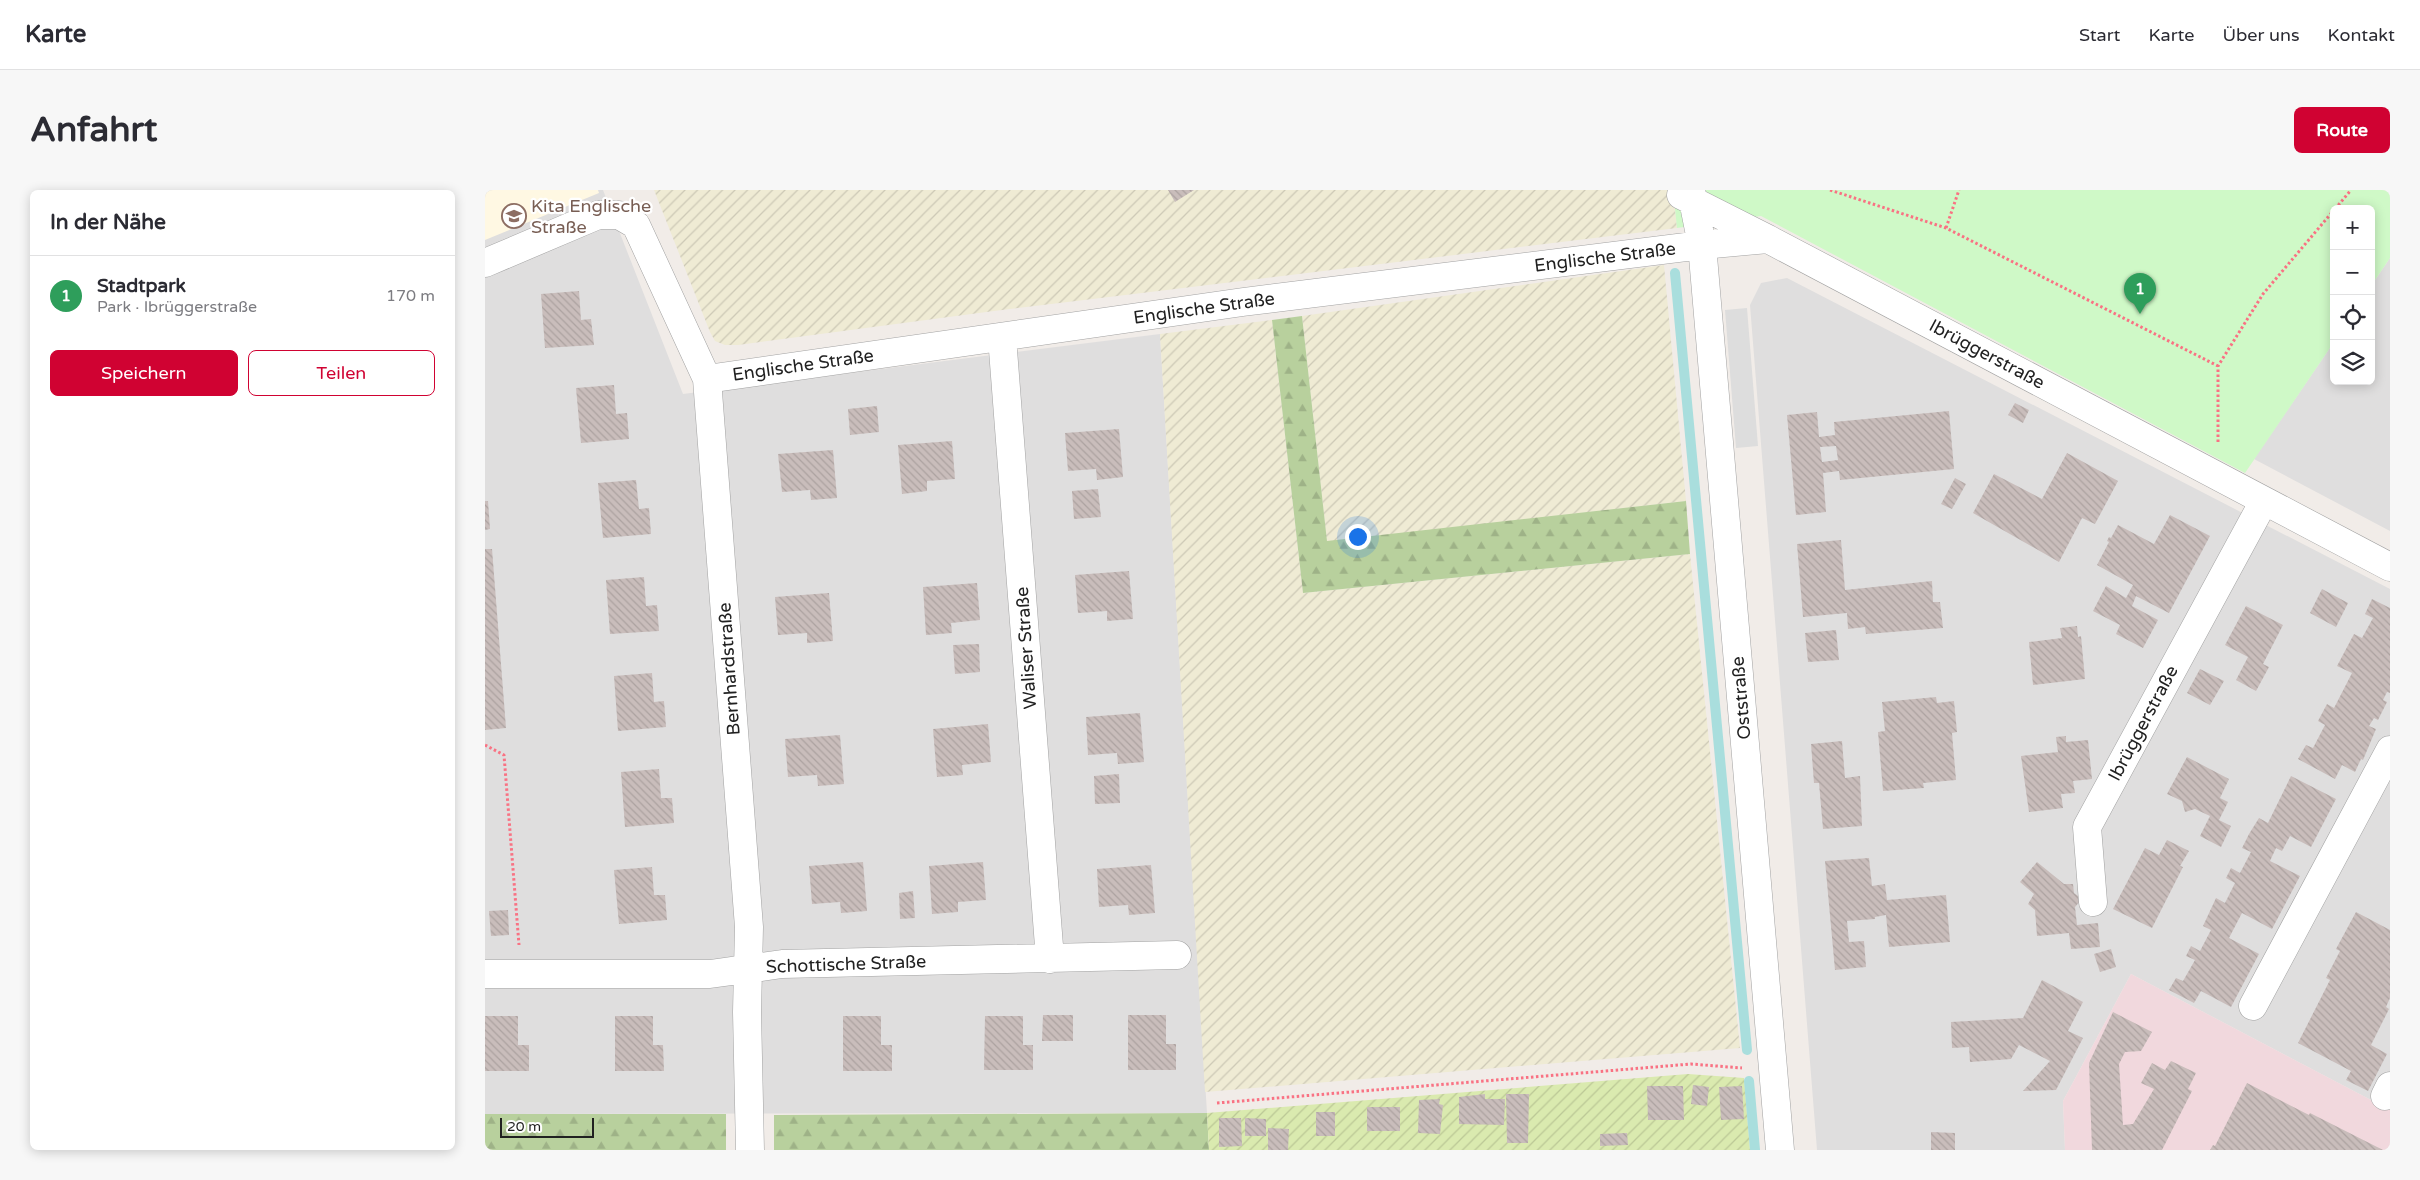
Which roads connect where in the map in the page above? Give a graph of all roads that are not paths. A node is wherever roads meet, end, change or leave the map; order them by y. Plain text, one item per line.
1 (1685, 194) edge
2 (1768, 239) junction
3 (1701, 245) junction
4 (485, 263) edge
5 (1002, 337) junction
6 (707, 379) junction
7 (2264, 501) junction
8 (2390, 567) edge
9 (2390, 750) edge
10 (2093, 902) dead end
11 (1177, 955) dead end
12 (1050, 959) junction
13 (749, 969) junction
14 (485, 974) edge
15 (2253, 1006) dead end
16 (750, 1150) edge
17 (1780, 1150) edge

1 - 2 street, Ibrüggerstraße
1 - 3 street, Oststraße
2 - 3 street
2 - 7 street, Ibrüggerstraße
3 - 5 street, Englische Straße
3 - 17 street, Oststraße
4 - 6 street, Bernhardstraße
5 - 6 street, Englische Straße
5 - 12 street, Waliser Straße
6 - 13 street, Bernhardstraße
7 - 8 street, Ibrüggerstraße
7 - 10 street, Ibrüggerstraße
9 - 15 street
11 - 12 street, Schottische Straße
12 - 13 street, Schottische Straße
13 - 14 street, Schottische Straße
13 - 16 street, Bernhardstraße

